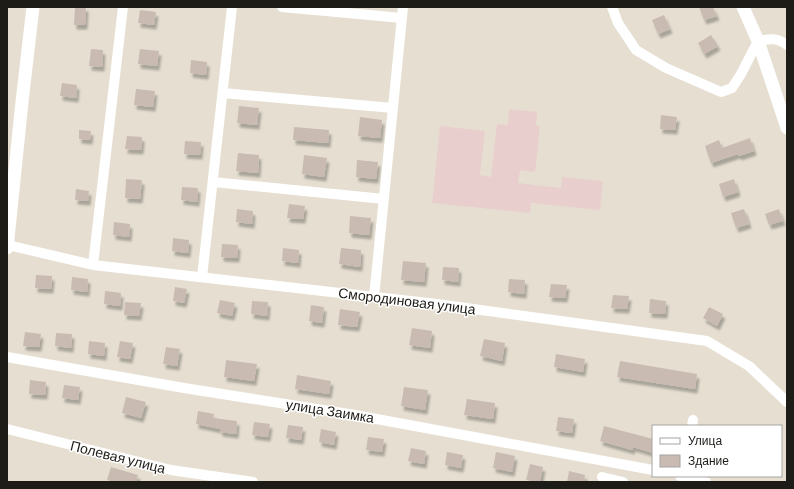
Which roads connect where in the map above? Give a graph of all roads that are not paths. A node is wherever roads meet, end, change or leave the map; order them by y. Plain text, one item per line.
1 (33, 7) edge
2 (123, 7) edge
3 (232, 7) edge
4 (282, 7) edge
5 (403, 7) edge
6 (612, 7) edge
7 (742, 7) edge
8 (402, 18) junction
9 (758, 41) junction
10 (787, 45) edge
11 (223, 93) junction
12 (393, 108) junction
13 (787, 128) edge
14 (213, 182) junction
15 (384, 199) junction
16 (7, 247) edge
17 (93, 265) junction
18 (202, 277) junction
19 (374, 297) junction
20 (7, 357) edge
21 (787, 402) edge
22 (7, 429) edge
23 (652, 470) edge
24 (602, 477) dead end
25 (684, 477) edge
26 (253, 482) edge
27 (623, 482) edge
28 (706, 482) edge

1 - 16 street
2 - 17 street
3 - 11 street
4 - 8 street
5 - 8 street
6 - 9 street
7 - 9 street
8 - 12 street
9 - 10 street
9 - 13 street
11 - 12 street
11 - 14 street
12 - 15 street
14 - 15 street
14 - 18 street
15 - 19 street
16 - 17 street, Смородиновая улица
17 - 18 street, Смородиновая улица
18 - 19 street, Смородиновая улица
19 - 21 street, Смородиновая улица
20 - 23 street, улица Заимка
22 - 26 street, Полевая улица
24 - 27 street
25 - 28 street

